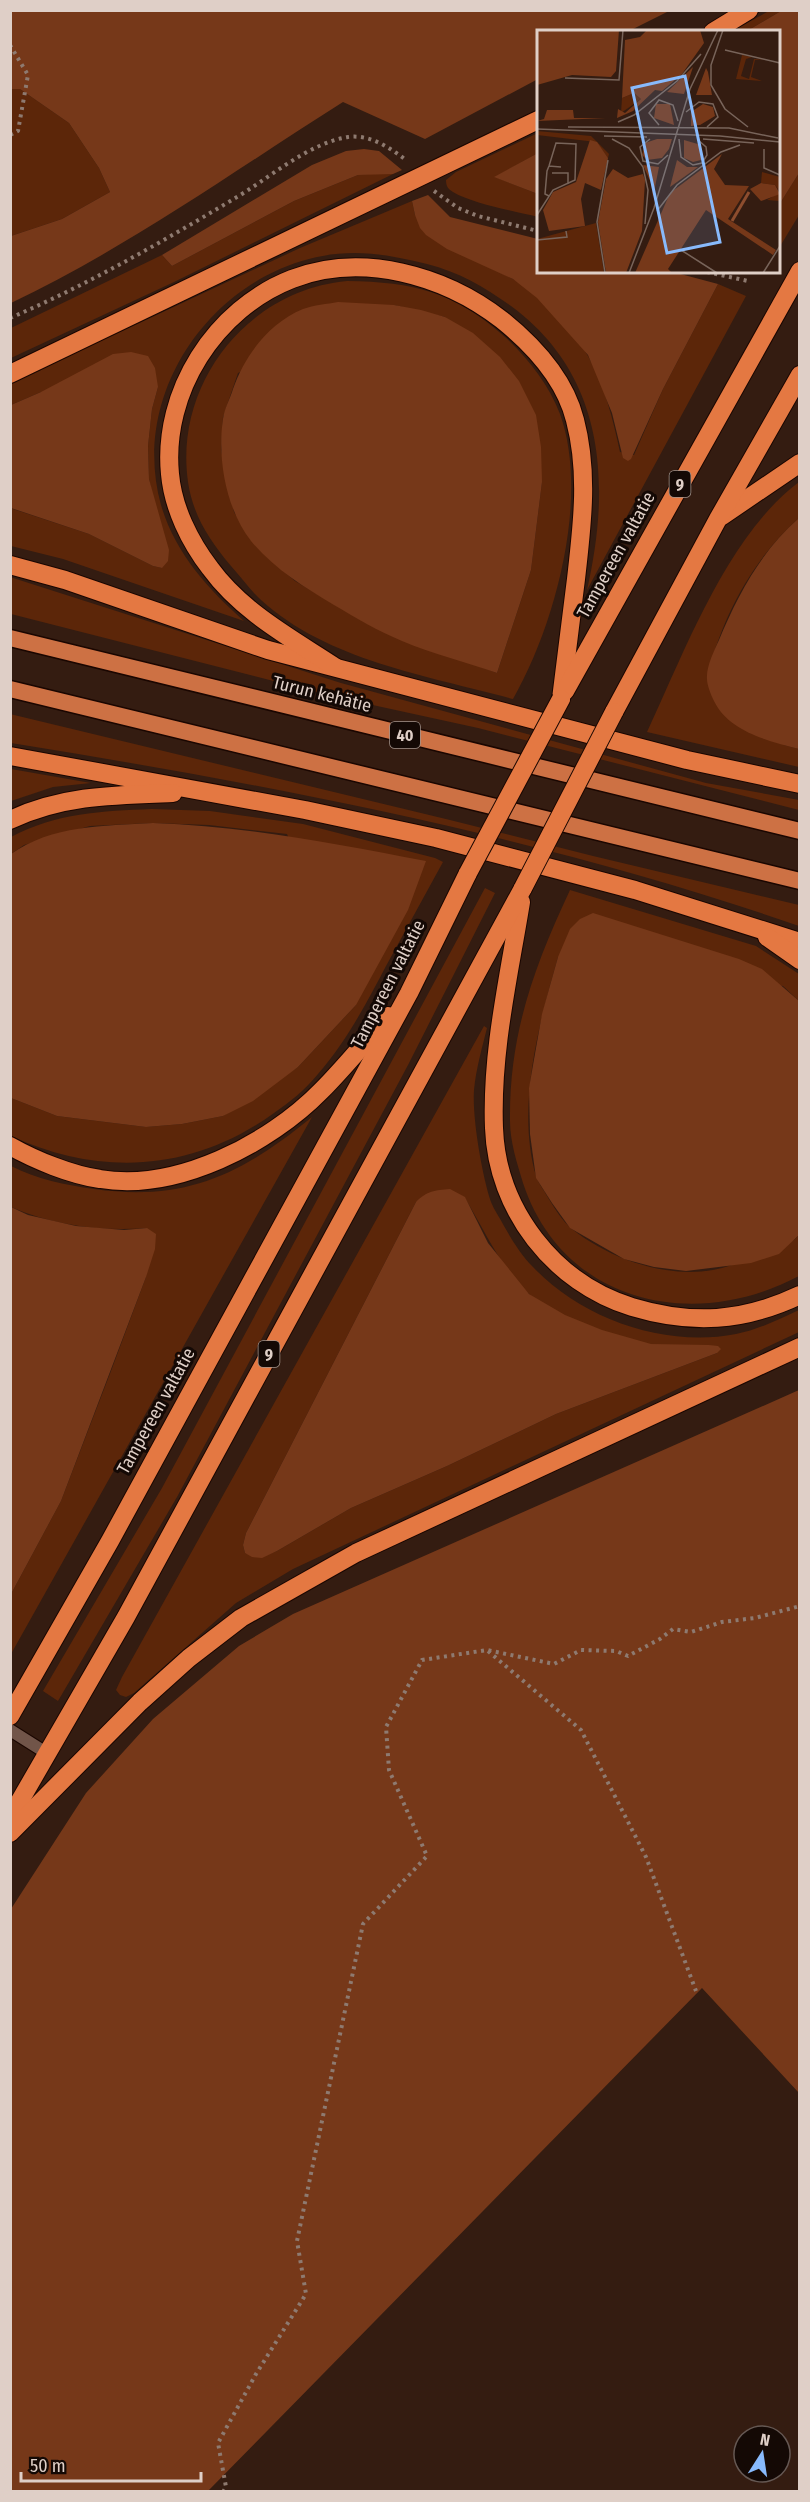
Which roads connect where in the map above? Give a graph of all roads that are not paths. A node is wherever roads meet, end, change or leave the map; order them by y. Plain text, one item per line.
1 (749, 10) edge
2 (715, 30) edge
3 (537, 120) edge
4 (800, 271) edge
5 (10, 374) edge
6 (800, 375) edge
7 (800, 462) edge
8 (718, 519) junction
9 (10, 565) edge
10 (10, 638) edge
11 (335, 667) junction
12 (10, 689) edge
13 (561, 699) junction
14 (10, 756) edge
15 (800, 784) edge
16 (205, 791) junction
17 (10, 820) edge
18 (800, 831) edge
19 (800, 881) edge
20 (523, 888) junction
21 (753, 928) junction
22 (800, 942) edge
23 (800, 960) edge
24 (409, 993) junction
25 (10, 1146) edge
26 (800, 1295) edge
27 (800, 1347) edge
28 (10, 1716) edge
29 (10, 1730) edge
30 (48, 1754) junction
31 (10, 1818) edge
32 (10, 1833) edge

1 - 2 highway
3 - 5 highway
4 - 13 highway, Tampereen valtatie / 9
6 - 8 highway, 9
7 - 8 highway
8 - 20 highway, 9, bridge
9 - 11 highway
10 - 18 highway, Turun kehätie / 40
11 - 13 highway
11 - 15 highway
12 - 19 highway
13 - 24 highway, Tampereen valtatie / 9, bridge
14 - 16 highway
16 - 17 highway
16 - 21 highway
20 - 26 highway
20 - 30 highway, 9
21 - 22 highway
21 - 23 highway
24 - 25 highway
24 - 28 highway, Tampereen valtatie / 9
27 - 32 highway
29 - 30 lane
30 - 31 highway, 9

